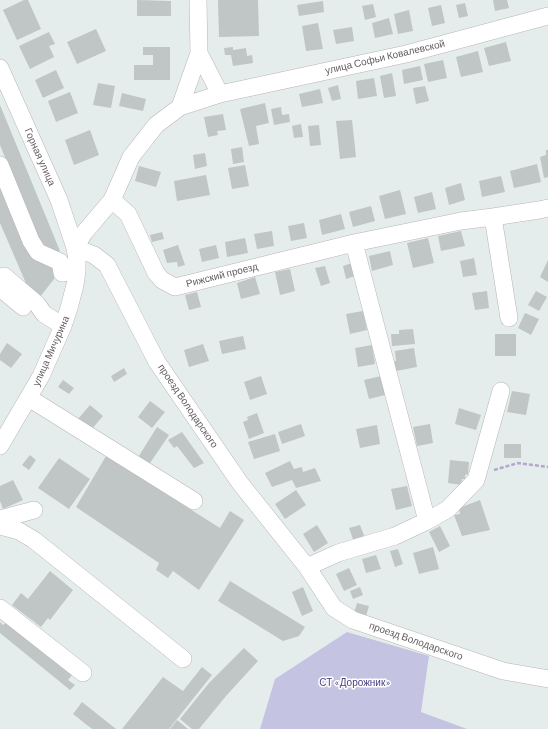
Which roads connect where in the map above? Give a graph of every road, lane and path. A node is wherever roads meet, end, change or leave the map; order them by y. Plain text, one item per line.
1 (198, 0) edge
2 (548, 16) edge
3 (199, 53) junction
4 (0, 68) edge
5 (220, 94) junction
6 (180, 107) junction
7 (0, 165) edge
8 (112, 200) junction
9 (548, 208) edge
10 (493, 217) junction
11 (354, 243) junction
12 (75, 248) junction
13 (77, 271) junction
14 (2, 282) edge
15 (509, 318) dead end
16 (63, 326) junction
17 (501, 391) dead end
18 (29, 398) junction
19 (0, 446) edge
20 (548, 467) edge
21 (477, 477) junction
22 (194, 501) dead end
23 (0, 519) edge
24 (426, 521) junction
25 (0, 526) edge
26 (19, 531) junction
27 (307, 567) junction
28 (0, 608) edge
29 (183, 659) dead end
30 (83, 673) dead end
31 (548, 679) edge

1 - 3 street
2 - 5 street, улица Софьи Ковалевской
3 - 5 street
3 - 6 street
4 - 12 street, Горная улица
5 - 6 street, улица Софьи Ковалевской
6 - 8 street
7 - 13 street
8 - 11 street, Рижский проезд
8 - 12 street
9 - 10 street, Рижский проезд
10 - 11 street, Рижский проезд
10 - 15 street
11 - 24 street
12 - 13 street, улица Мичурина
12 - 27 street, проезд Володарского
13 - 16 street, улица Мичурина
14 - 16 street
16 - 18 street, улица Мичурина
17 - 21 street
18 - 19 street, улица Мичурина
18 - 22 street
20 - 21 path
21 - 24 street
23 - 26 street
24 - 27 street
25 - 26 street
26 - 29 street
27 - 31 street, проезд Володарского
28 - 30 street

